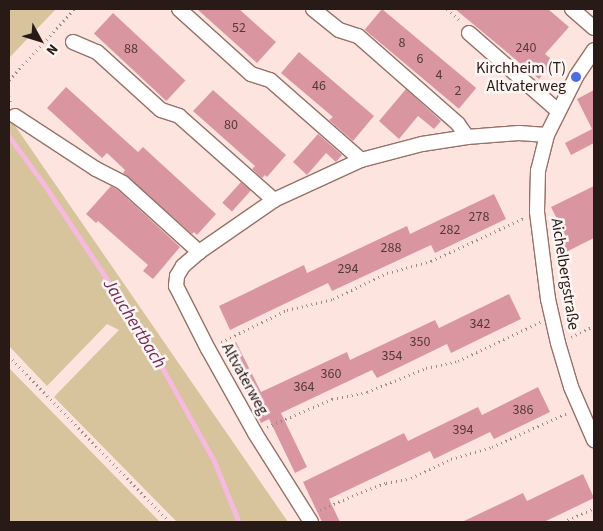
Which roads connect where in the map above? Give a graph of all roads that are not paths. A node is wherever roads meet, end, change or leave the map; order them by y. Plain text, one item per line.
1 (179, 9) edge
2 (313, 9) edge
3 (572, 9) edge
4 (594, 28) edge
5 (469, 33) dead end
6 (73, 42) dead end
7 (594, 50) edge
8 (558, 110) junction
9 (15, 116) dead end
10 (547, 135) junction
11 (467, 137) junction
12 (361, 160) junction
13 (274, 200) junction
14 (199, 252) junction
15 (594, 440) edge
16 (309, 519) edge

1 - 12 street
2 - 11 street
3 - 4 street
5 - 8 street
6 - 13 street
7 - 8 street, Aichelbergstraße
8 - 10 street, Aichelbergstraße
9 - 14 street
10 - 11 street, Altvaterweg
10 - 15 street, Aichelbergstraße
11 - 12 street, Altvaterweg
12 - 13 street, Altvaterweg
13 - 14 street, Altvaterweg
14 - 16 street, Altvaterweg

